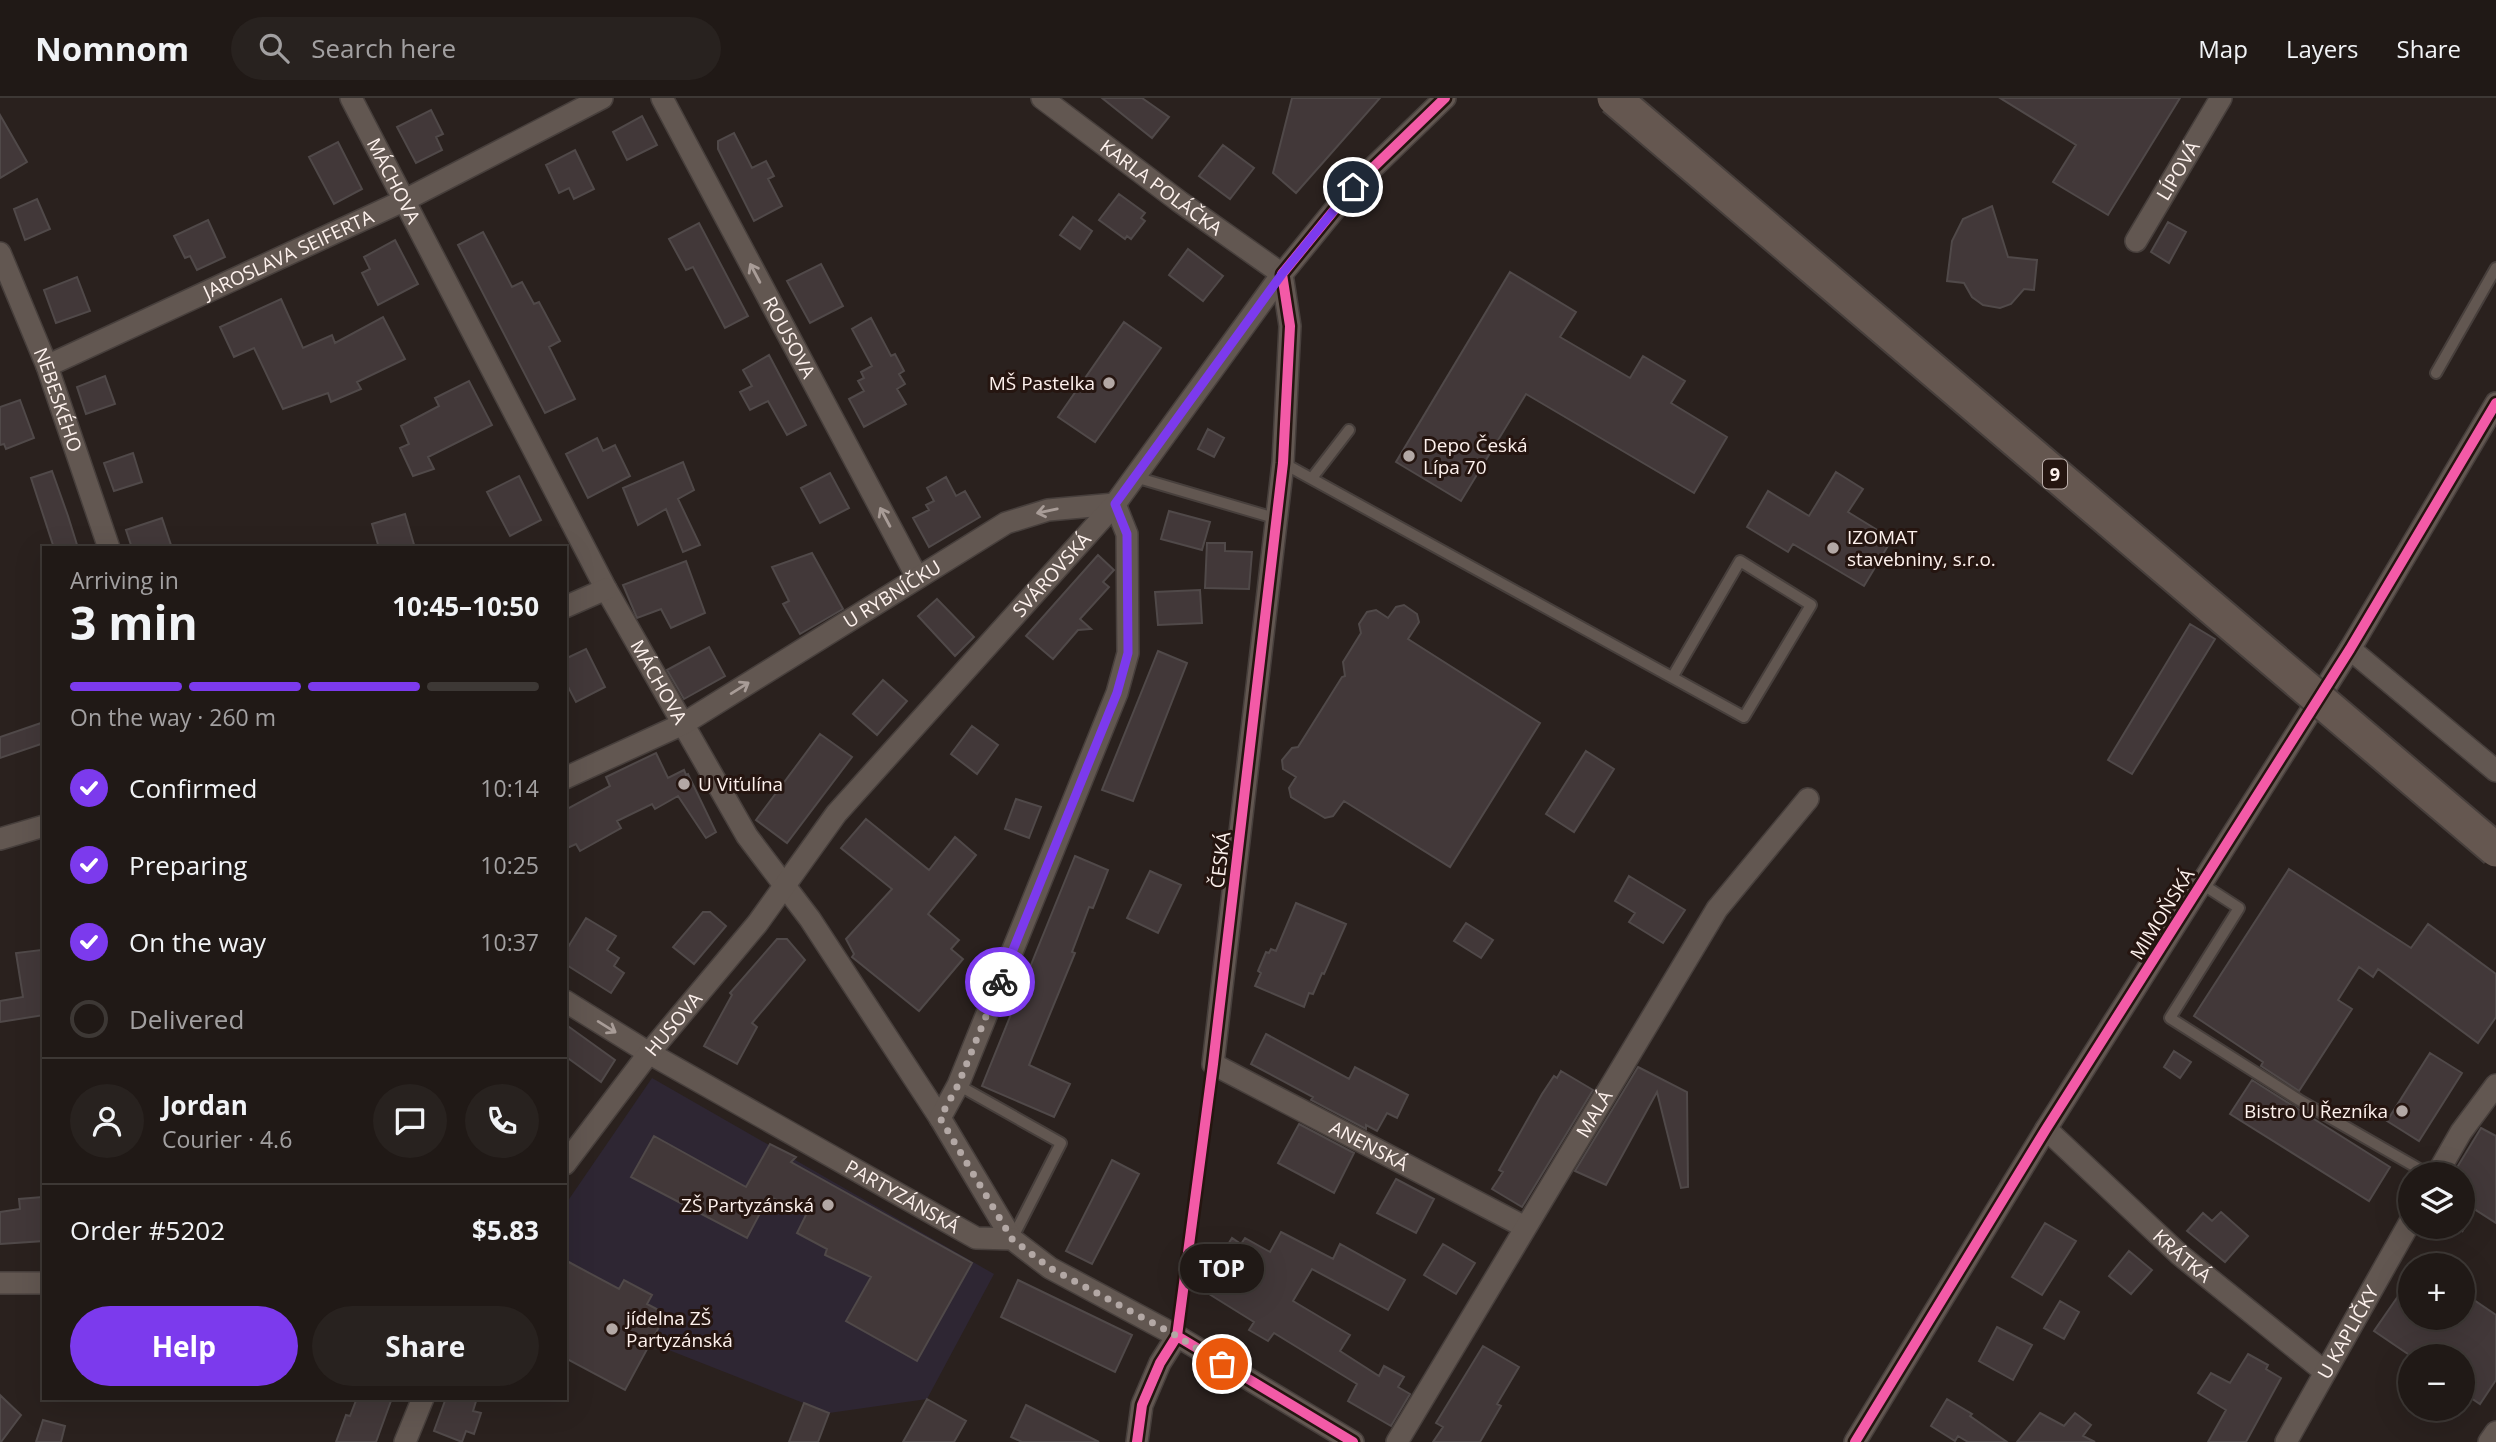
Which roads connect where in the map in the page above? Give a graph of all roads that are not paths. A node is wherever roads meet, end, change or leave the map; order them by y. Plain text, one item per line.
1 (351, 98) edge
2 (602, 98) edge
3 (662, 98) edge
4 (1042, 98) edge
5 (1446, 98) edge
6 (1614, 98) edge
7 (2221, 98) edge
8 (404, 200) junction
9 (2136, 241) dead end
10 (0, 253) edge
11 (2496, 268) edge
12 (1282, 274) junction
13 (47, 366) junction
14 (2436, 373) dead end
15 (2496, 403) edge
16 (1349, 430) dead end
17 (1283, 463) junction
18 (1135, 477) junction
19 (1312, 478) junction
20 (1115, 504) junction
21 (1278, 519) junction
22 (108, 546) edge
23 (917, 578) junction
24 (606, 589) junction
25 (567, 606) edge
26 (2350, 649) junction
27 (1673, 676) junction
28 (683, 724) junction
29 (2496, 771) edge
30 (567, 777) edge
31 (1808, 799) dead end
32 (42, 827) edge
33 (0, 839) edge
34 (2496, 850) edge
35 (2202, 884) junction
36 (785, 886) junction
37 (567, 1002) edge
38 (649, 1053) junction
39 (1213, 1064) joint
40 (2496, 1084) edge
41 (958, 1085) junction
42 (940, 1118) junction
43 (2046, 1129) junction
44 (567, 1161) edge
45 (2407, 1162) edge
46 (2444, 1162) edge
47 (1525, 1227) junction
48 (1012, 1239) junction
49 (2400, 1239) edge
50 (0, 1283) edge
51 (42, 1283) edge
52 (1177, 1336) junction
53 (2325, 1372) junction
54 (422, 1400) edge
55 (2496, 1432) edge
56 (405, 1442) edge
57 (1137, 1442) edge
58 (1353, 1442) edge
59 (1397, 1442) edge
60 (1855, 1442) edge
61 (2286, 1442) edge
62 (2489, 1442) edge

1 - 8 street, MÁCHOVA
2 - 8 street, JAROSLAVA SEIFERTA
23 -> 3 street, ROUSOVA
4 - 12 street, KARLA POLÁČKA
5 - 12 street, SVÁROVSKÁ
6 - 34 main road, 9, bridge
7 - 9 street, LÍPOVÁ
8 - 13 street, JAROSLAVA SEIFERTA
8 - 24 street, MÁCHOVA
10 - 13 street, NEBESKÉHO
11 - 14 lane
12 - 17 street, ČESKÁ
12 - 18 street, SVÁROVSKÁ
13 - 22 street, NEBESKÉHO
15 - 26 street, MIMOŇSKÁ
16 - 19 lane
17 - 19 lane
17 - 21 street, ČESKÁ
18 - 20 street, SVÁROVSKÁ
18 - 21 lane
19 - 27 lane
20 -> 23 street, U RYBNÍČKU
20 - 36 street, SVÁROVSKÁ
20 - 41 street
21 - 39 street, ČESKÁ
28 -> 23 street, U RYBNÍČKU
24 - 25 street
24 - 28 street, MÁCHOVA
26 - 29 street
26 - 35 street, MIMOŇSKÁ
27 - 27 lane
28 - 30 street, U RYBNÍČKU
28 - 36 street, MÁCHOVA
31 - 47 street, MALÁ
32 - 33 street
35 - 43 street, MIMOŇSKÁ
35 - 45 lane
36 - 38 street, HUSOVA
36 - 42 street, MÁCHOVA
37 -> 38 street, PARTYZÁNSKÁ
38 - 44 street, HUSOVA
38 - 48 street, PARTYZÁNSKÁ
39 - 47 street, ANENSKÁ
40 - 46 street
41 - 42 street
41 - 48 lane
42 - 48 street, MÁCHOVA
43 - 53 street, KRÁTKÁ
43 - 60 street, MIMOŇSKÁ
47 - 59 street, MALÁ
48 - 52 street
49 - 53 street, U KAPLIČKY
50 - 51 street
52 - 57 street
52 - 58 street
53 - 61 street, U KAPLIČKY
54 - 56 street
55 - 62 street

